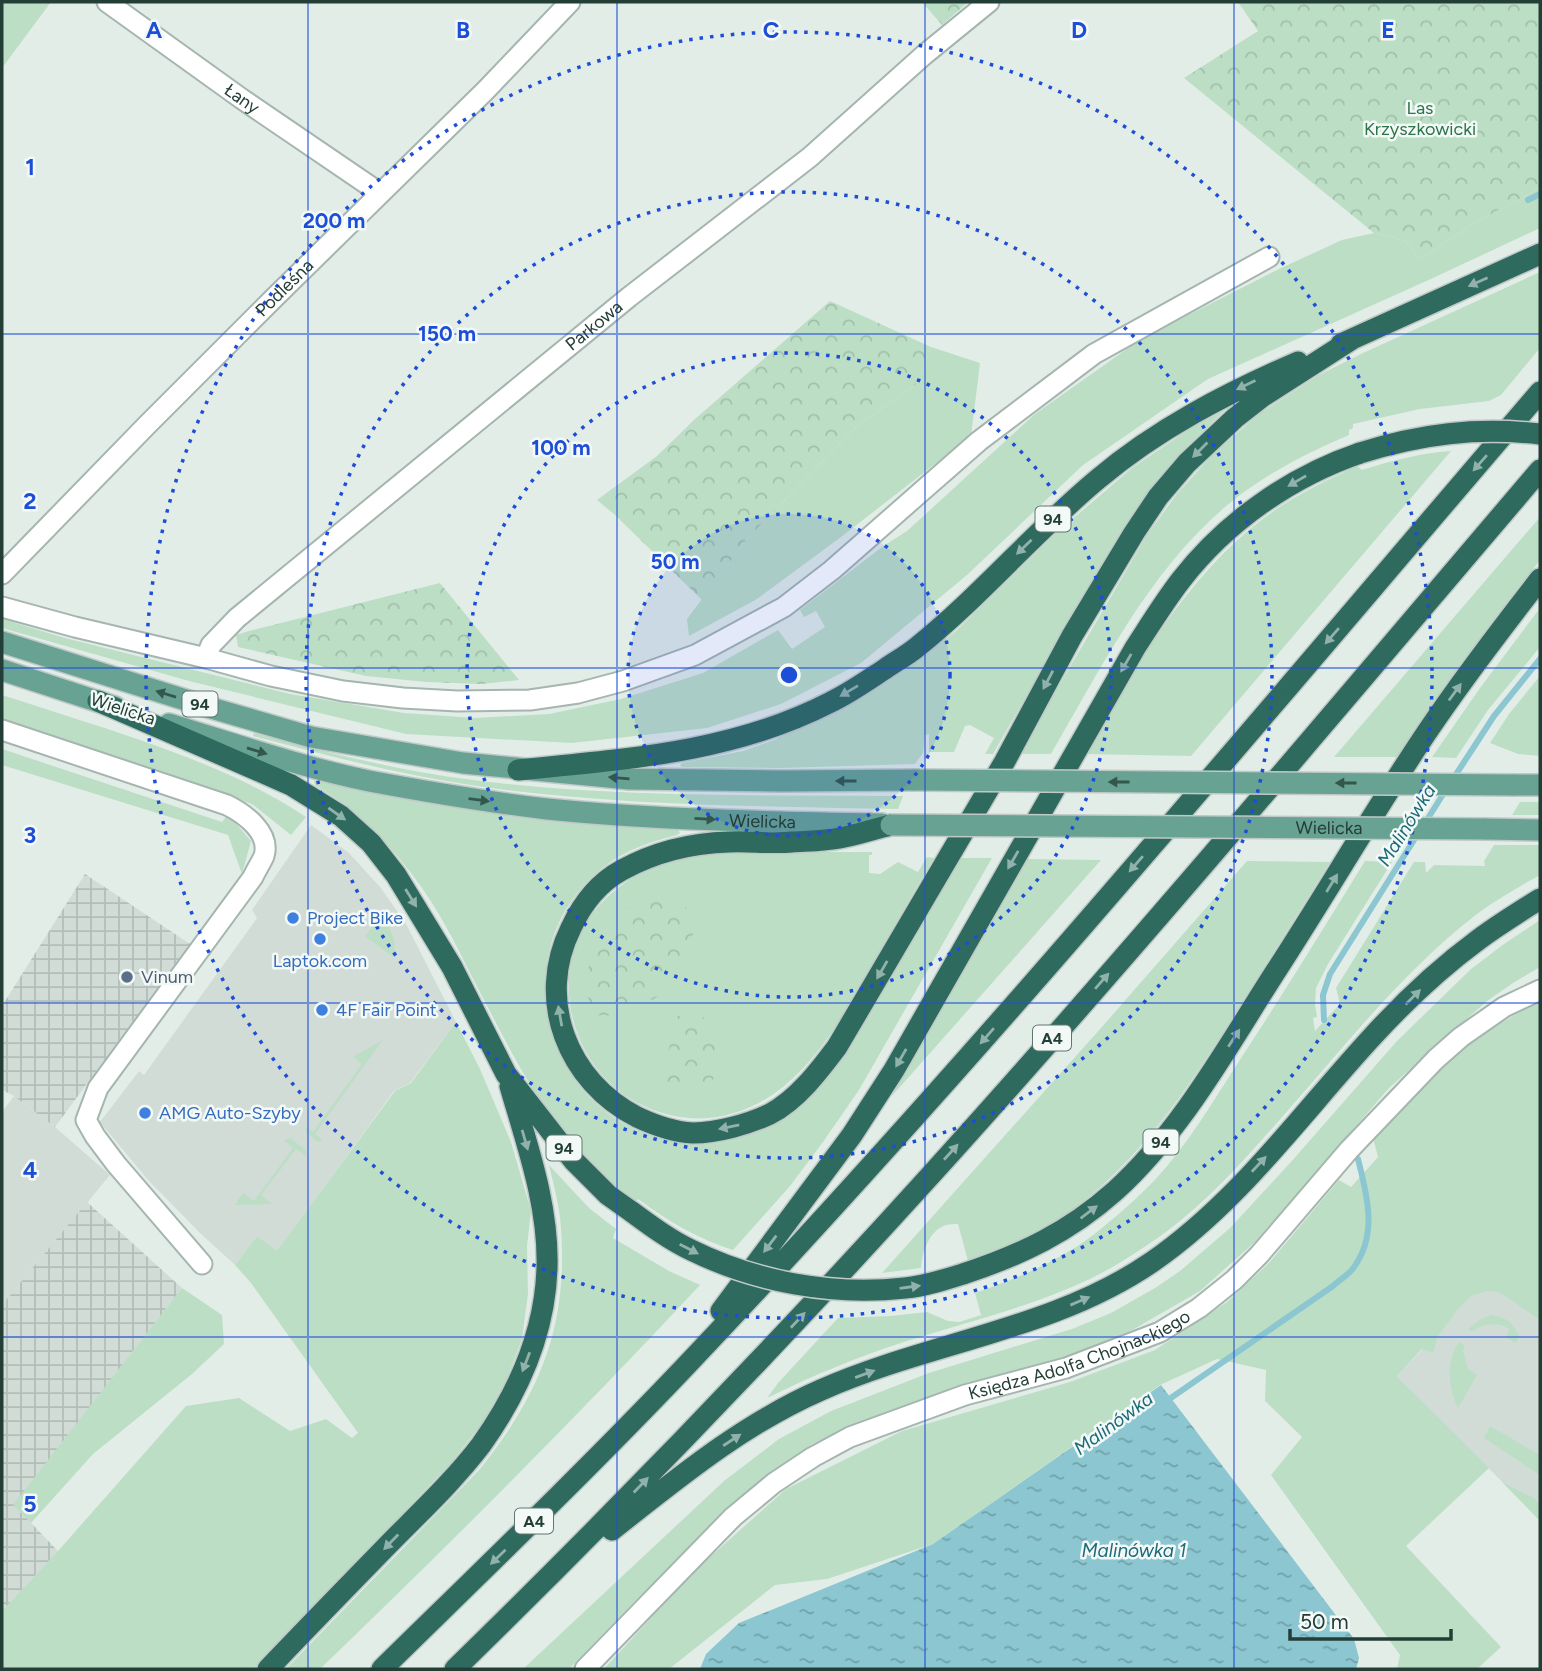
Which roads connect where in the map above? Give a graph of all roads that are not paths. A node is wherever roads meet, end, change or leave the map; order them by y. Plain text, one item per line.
1 (107, 2) edge
2 (570, 2) edge
3 (989, 2) edge
4 (380, 193) junction
5 (1540, 254) edge
6 (1269, 257) dead end
7 (1354, 338) junction
8 (1540, 392) edge
9 (1540, 434) edge
10 (1540, 470) edge
11 (2, 574) edge
12 (1540, 579) edge
13 (2, 607) edge
14 (2, 642) edge
15 (206, 658) junction
16 (2, 670) edge
17 (98, 701) junction
18 (2, 730) edge
19 (518, 769) junction
20 (1540, 785) edge
21 (891, 825) junction
22 (1540, 830) edge
23 (1540, 899) edge
24 (1540, 990) edge
25 (506, 1074) junction
26 (202, 1264) dead end
27 (683, 1369) junction
28 (541, 1585) junction
29 (268, 1669) edge
30 (382, 1669) edge
31 (455, 1669) edge
32 (585, 1669) edge

1 - 4 street, Łany
2 - 4 street, Podleśna
3 - 15 street, Parkowa
4 - 11 street, Podleśna
5 -> 7 highway, 94
6 - 15 street
7 -> 19 highway, 94
7 -> 21 highway
8 -> 27 highway, A4
9 -> 27 highway, bridge
28 -> 10 highway, A4
25 -> 12 highway, 94, bridge
13 - 15 street
19 -> 14 main road, Wielicka / 94
16 - 17 main road, Wielicka
17 -> 21 main road, Wielicka
17 -> 25 highway
18 - 26 street
20 -> 19 main road, Wielicka, bridge
21 - 22 main road, Wielicka, bridge
28 -> 23 highway
24 - 32 street, Księdza Adolfa Chojnackiego
25 -> 29 highway
27 -> 30 highway, A4
28 - 31 highway, A4

